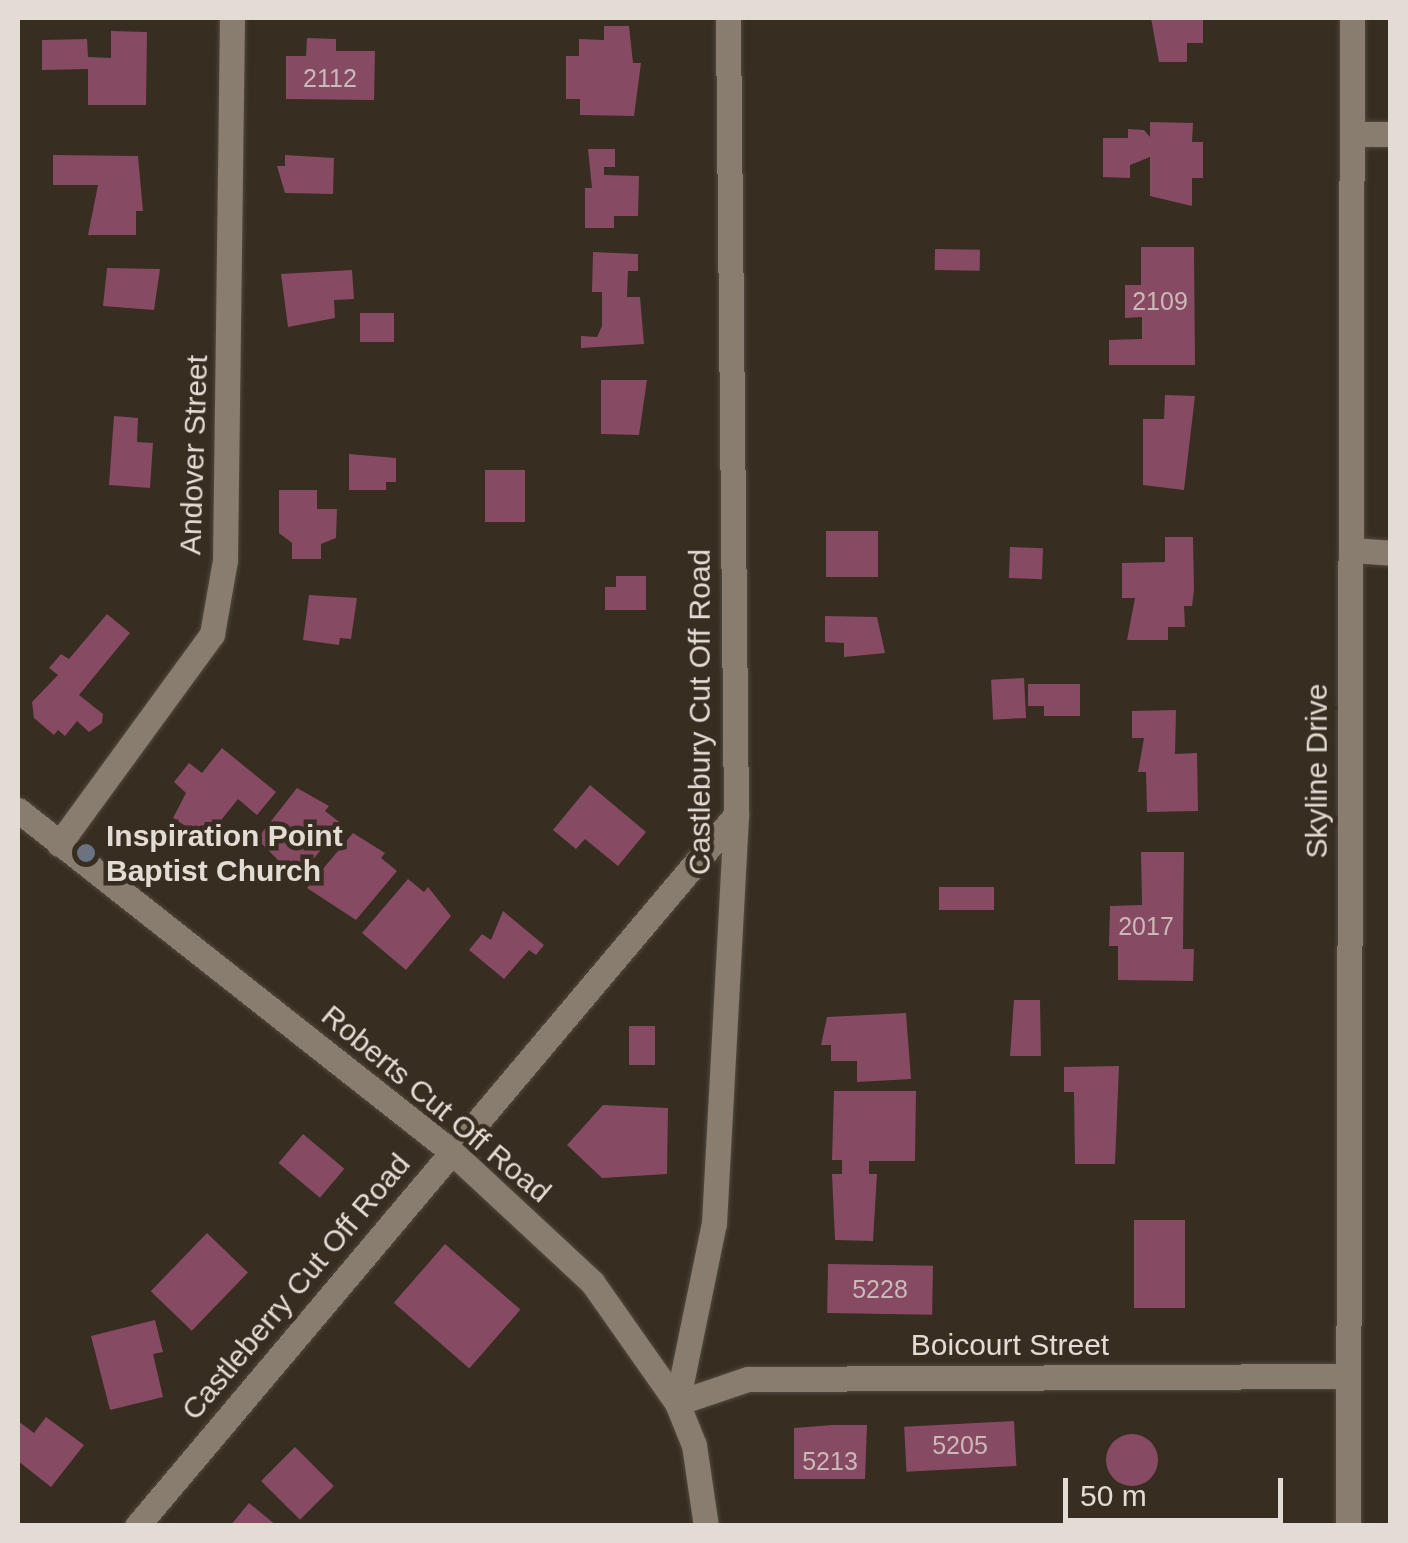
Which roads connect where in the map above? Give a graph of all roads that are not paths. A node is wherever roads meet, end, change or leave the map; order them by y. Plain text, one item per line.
1 (232, 18) edge
2 (728, 18) edge
3 (1352, 18) edge
4 (1352, 134) junction
5 (1390, 134) edge
6 (1351, 550) junction
7 (1390, 553) edge
8 (18, 810) edge
9 (736, 815) junction
10 (59, 844) junction
11 (452, 1152) junction
12 (1348, 1376) junction
13 (678, 1403) junction
14 (137, 1526) edge
15 (706, 1526) edge
16 (1348, 1526) edge

1 - 10 street, Andover Street
2 - 9 street, Castlebury Cut Off Road
3 - 4 street, Skyline Drive
4 - 5 street
4 - 6 street, Skyline Drive
6 - 7 street
6 - 12 street, Skyline Drive
8 - 10 street, Roberts Cut Off Road
9 - 11 street, Castleberry Cut Off Road
9 - 13 street, Castlebury Cut Off Road
10 - 11 street, Roberts Cut Off Road
11 - 13 street, Roberts Cut Off Road
11 - 14 street, Castleberry Cut Off Road
12 - 13 street, Boicourt Street
12 - 16 street, Skyline Drive
13 - 15 street, Roberts Cut Off Road

